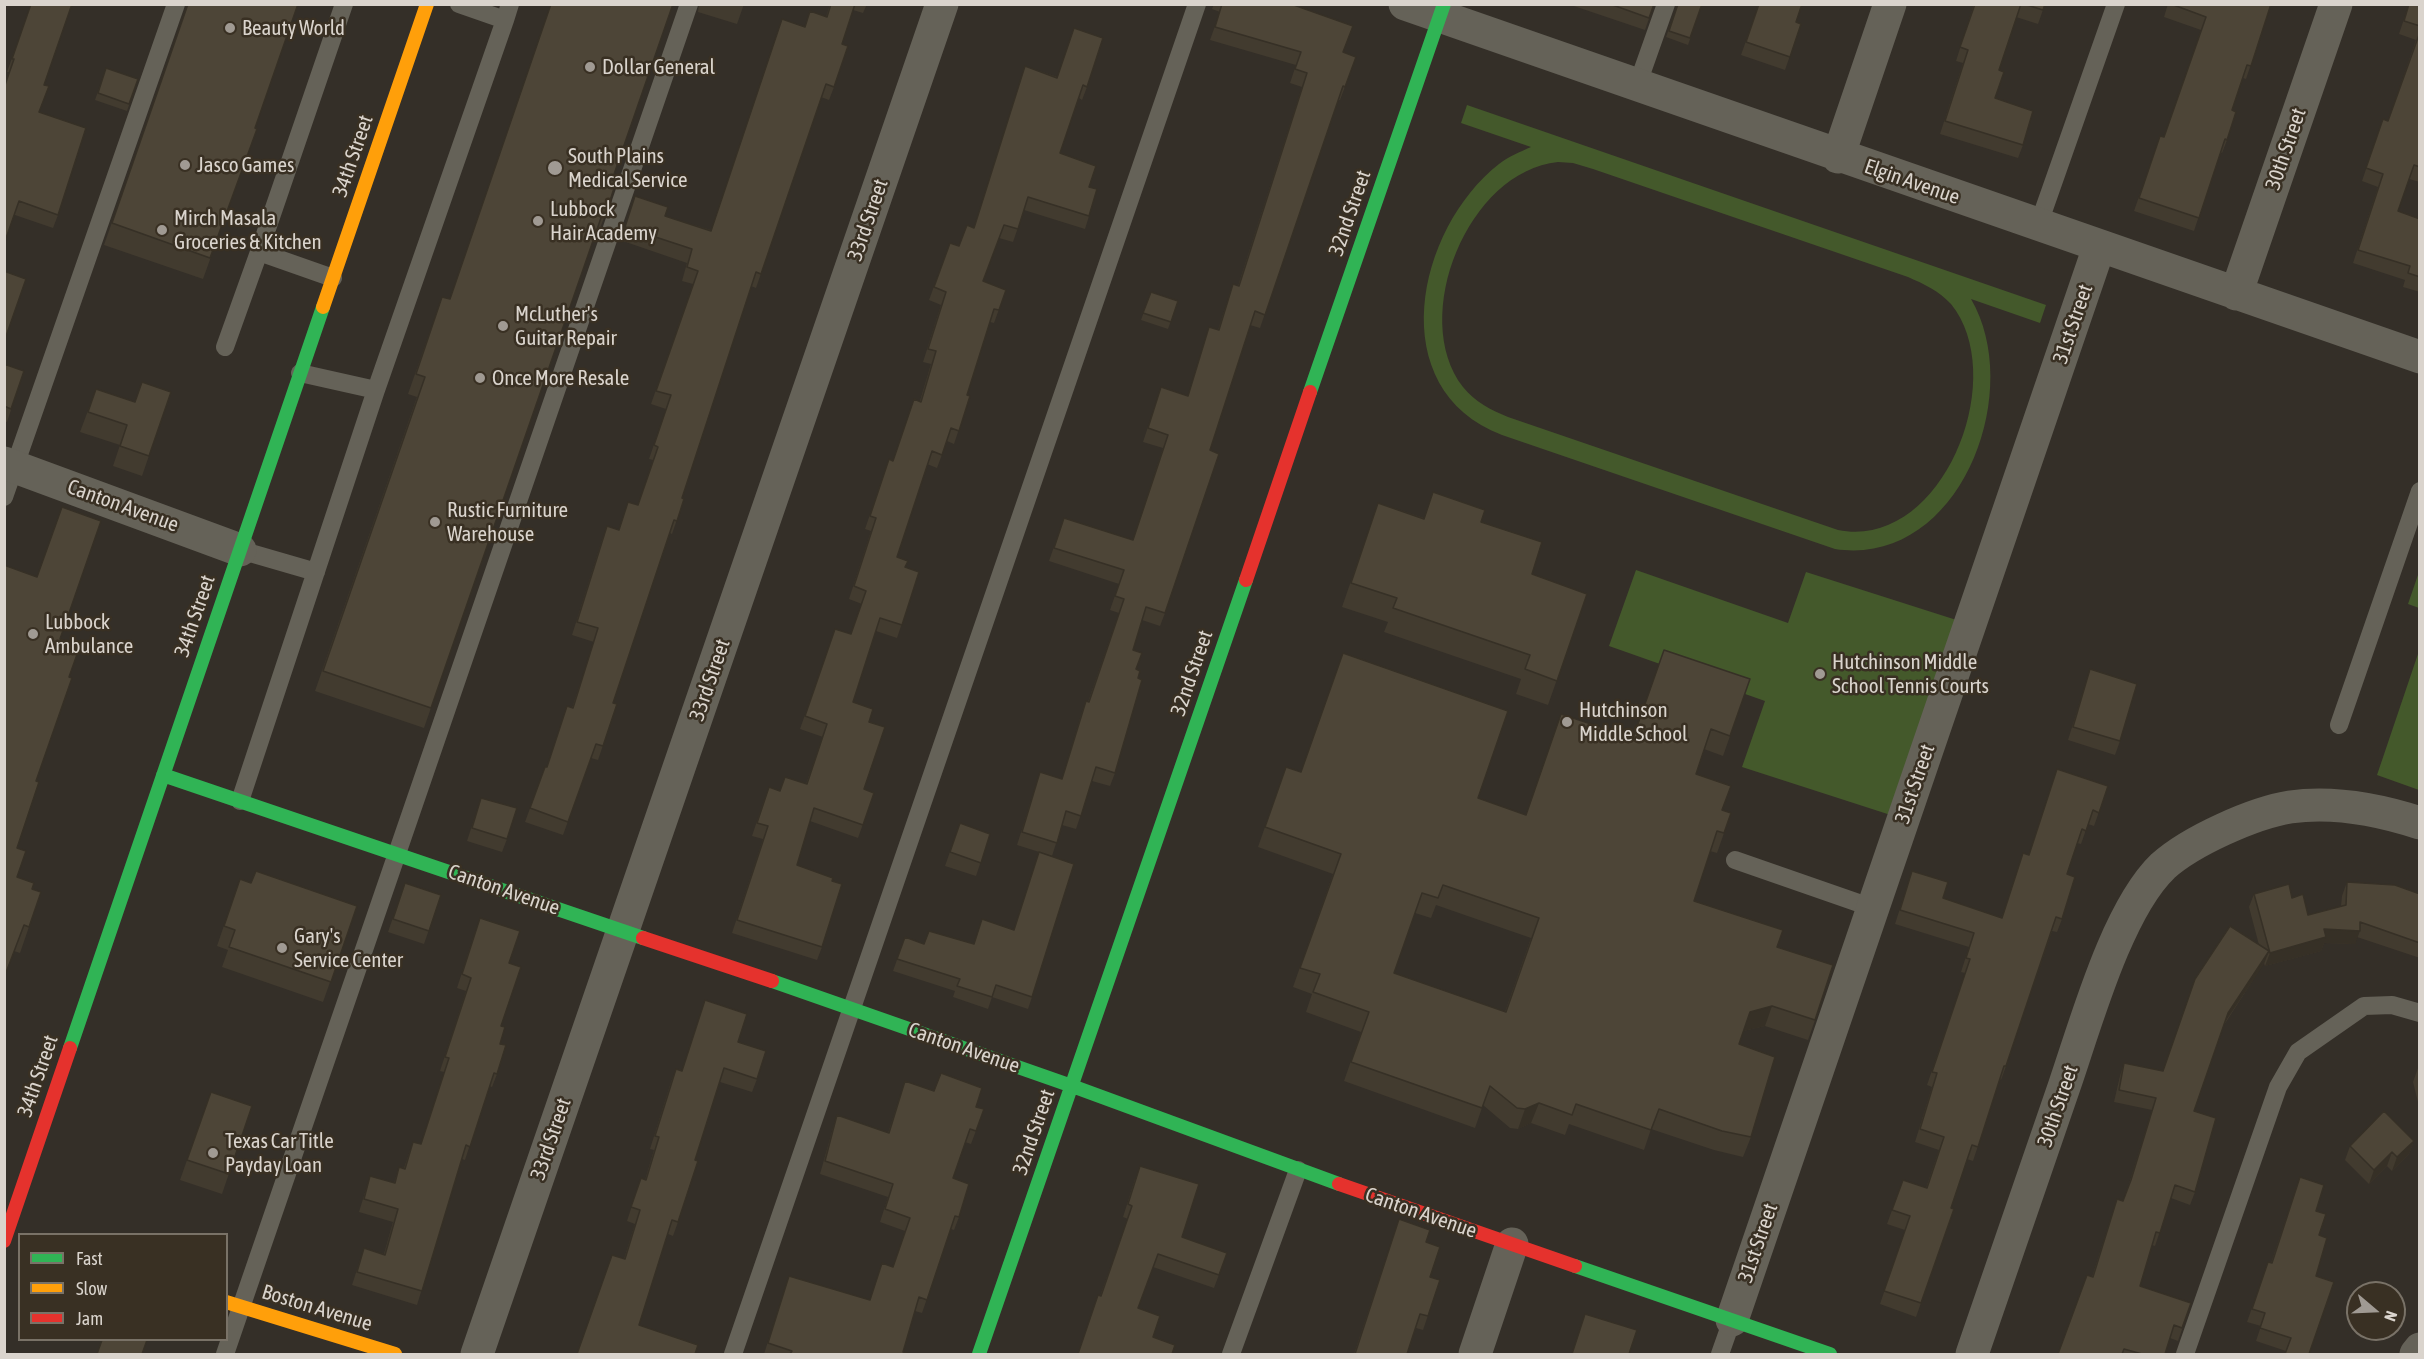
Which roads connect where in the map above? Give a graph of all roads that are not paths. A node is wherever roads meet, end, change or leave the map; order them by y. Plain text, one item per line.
1 (176, 4) edge
2 (344, 4) edge
3 (427, 4) edge
4 (459, 4) edge
5 (689, 4) edge
6 (942, 4) edge
7 (1197, 4) edge
8 (1405, 4) edge
9 (1666, 4) edge
10 (1890, 4) edge
11 (2116, 4) edge
12 (2336, 4) edge
13 (1442, 10) edge
14 (507, 12) edge
15 (1637, 86) junction
16 (1838, 157) junction
17 (2038, 226) junction
18 (2099, 247) junction
19 (259, 252) junction
20 (333, 278) junction
21 (2236, 294) junction
22 (225, 347) dead end
23 (2420, 357) edge
24 (300, 373) junction
25 (376, 390) junction
26 (10, 465) edge
27 (2420, 491) edge
28 (4, 497) edge
29 (240, 550) junction
30 (316, 572) junction
31 (2339, 725) dead end
32 (163, 775) junction
33 (240, 801) junction
34 (2420, 823) edge
35 (396, 853) junction
36 (1735, 860) dead end
37 (1873, 908) junction
38 (623, 932) junction
39 (853, 1009) junction
40 (2420, 1013) edge
41 (1072, 1086) junction
42 (1298, 1170) junction
43 (9, 1234) edge
44 (1512, 1244) junction
45 (234, 1304) edge
46 (1732, 1320) junction
47 (228, 1337) edge
48 (2420, 1349) edge
49 (395, 1354) edge
50 (477, 1354) edge
51 (733, 1354) edge
52 (979, 1354) edge
53 (1231, 1354) edge
54 (1475, 1354) edge
55 (1720, 1354) edge
56 (1830, 1354) edge
57 (1972, 1354) edge
58 (2185, 1354) edge
59 (2416, 1354) edge

1 - 26 lane
2 - 19 lane
3 - 20 street, 34th Street
4 - 14 lane
5 - 35 lane
6 - 38 street, 33rd Street
7 - 39 lane
8 - 13 street, Elgin Avenue
9 - 15 lane
10 - 16 street
11 - 17 lane
12 - 21 street, 30th Street
13 - 15 street, Elgin Avenue
13 - 41 street, 32nd Street
14 - 25 lane
15 - 16 street, Elgin Avenue
16 - 17 street, Elgin Avenue
17 - 18 street, Elgin Avenue
18 - 21 street, Elgin Avenue
18 - 37 street, 31st Street
19 - 20 lane
19 - 22 lane
20 - 24 street, 34th Street
21 - 23 street, Elgin Avenue
24 - 25 lane
24 - 29 street, 34th Street
25 - 30 lane
26 - 28 lane
26 - 29 street, Canton Avenue
27 - 31 lane
29 - 30 lane
29 - 32 street, 34th Street
30 - 33 lane
32 - 33 street, Canton Avenue
32 - 43 street, 34th Street
33 - 35 street, Canton Avenue
34 - 57 street, 30th Street
35 - 38 street, Canton Avenue
35 - 45 lane
36 - 37 lane
37 - 46 street, 31st Street
38 - 39 street, Canton Avenue
38 - 50 street, 33rd Street
39 - 41 street, Canton Avenue
39 - 51 lane
40 - 58 lane
41 - 42 street, Canton Avenue
41 - 52 street, 32nd Street
42 - 44 street, Canton Avenue
42 - 53 lane
44 - 46 street, Canton Avenue
44 - 54 street
45 - 47 lane
45 - 49 street, Boston Avenue
46 - 55 lane
46 - 56 street, Canton Avenue
48 - 59 street

